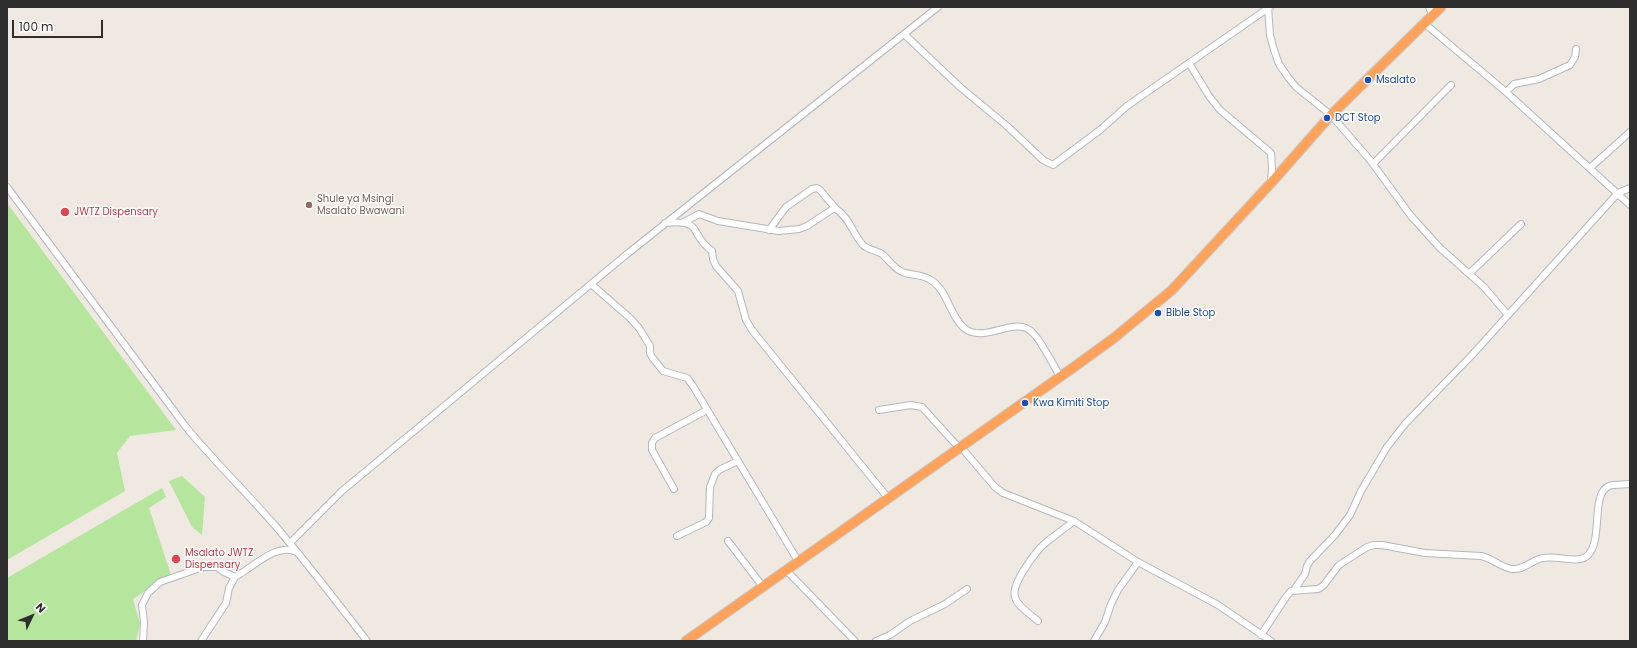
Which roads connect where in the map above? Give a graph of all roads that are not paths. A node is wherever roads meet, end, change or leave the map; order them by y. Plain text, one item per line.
1 (938, 7) edge
2 (1440, 7) edge
3 (1268, 8) edge
4 (1430, 11) edge
5 (1424, 23) junction
6 (904, 34) junction
7 (1576, 49) dead end
8 (1189, 63) junction
9 (1451, 85) dead end
10 (1506, 92) junction
11 (1331, 115) junction
12 (1630, 132) edge
13 (1373, 164) junction
14 (1590, 168) junction
15 (1271, 183) junction
16 (7, 187) edge
17 (1630, 188) edge
18 (1618, 193) junction
19 (1630, 205) edge
20 (836, 209) junction
21 (684, 222) junction
22 (665, 223) junction
23 (1521, 224) dead end
24 (769, 230) junction
25 (1470, 273) junction
26 (591, 284) junction
27 (1508, 314) junction
28 (1060, 376) junction
29 (707, 410) junction
30 (879, 410) dead end
31 (961, 448) junction
32 (738, 461) junction
33 (1630, 484) edge
34 (674, 489) dead end
35 (888, 498) junction
36 (1074, 521) junction
37 (676, 536) dead end
38 (728, 541) dead end
39 (290, 543) junction
40 (298, 553) junction
41 (798, 562) junction
42 (1138, 562) junction
43 (786, 570) junction
44 (235, 577) junction
45 (763, 587) junction
46 (967, 590) dead end
47 (1294, 590) junction
48 (1038, 621) dead end
49 (1261, 635) junction
50 (1268, 640) edge
51 (143, 641) edge
52 (201, 641) edge
53 (367, 641) edge
54 (686, 641) edge
55 (855, 641) edge
56 (876, 641) edge
57 (1094, 641) edge

1 - 6 street
2 - 4 highway
3 - 8 street
3 - 11 street
4 - 5 highway
5 - 10 street
5 - 11 highway
6 - 8 street
6 - 22 street
7 - 10 street
8 - 15 street
9 - 13 street
10 - 14 street
11 - 13 street
11 - 15 highway
12 - 14 street
13 - 25 street
14 - 18 street
15 - 28 highway
16 - 39 street
17 - 18 street
18 - 19 street
18 - 27 street
20 - 24 street
20 - 24 street
20 - 28 street
21 - 22 street
21 - 24 street
21 - 35 street
22 - 26 street
23 - 25 street
25 - 27 street
26 - 29 street
26 - 39 street
27 - 47 street
28 - 31 highway
29 - 32 street
29 - 34 street
30 - 31 street
31 - 35 highway
31 - 36 street
32 - 37 street
32 - 41 street
33 - 47 street
35 - 41 highway
36 - 42 street
36 - 48 street
38 - 45 street
39 - 40 street
40 - 44 street
40 - 53 street
41 - 43 highway
42 - 49 street
42 - 57 street
43 - 45 highway
43 - 55 street
44 - 51 street
44 - 52 street
45 - 54 highway
46 - 56 street
47 - 49 street
49 - 50 street

